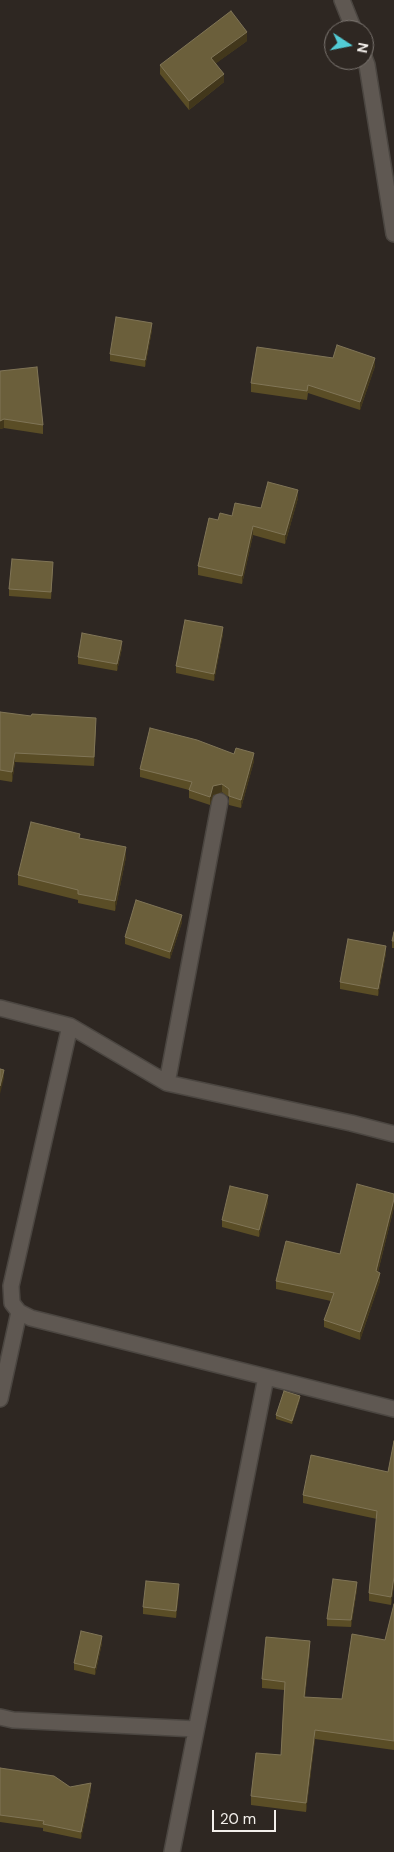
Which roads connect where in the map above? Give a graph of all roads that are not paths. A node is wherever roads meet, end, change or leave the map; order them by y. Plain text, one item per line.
1 (342, 0) edge
2 (350, 20) edge
3 (368, 70) edge
4 (394, 234) edge
5 (220, 801) dead end
6 (0, 1008) edge
7 (70, 1026) junction
8 (167, 1083) junction
9 (394, 1134) edge
10 (19, 1312) junction
11 (266, 1377) junction
12 (0, 1399) edge
13 (394, 1408) edge
14 (0, 1718) edge
15 (196, 1729) junction
16 (172, 1852) edge

1 - 2 street
3 - 4 street
5 - 8 street
6 - 7 street
7 - 8 street
7 - 10 street
8 - 9 street
10 - 11 street
10 - 12 street
11 - 13 street
11 - 15 street
14 - 15 street
15 - 16 street

